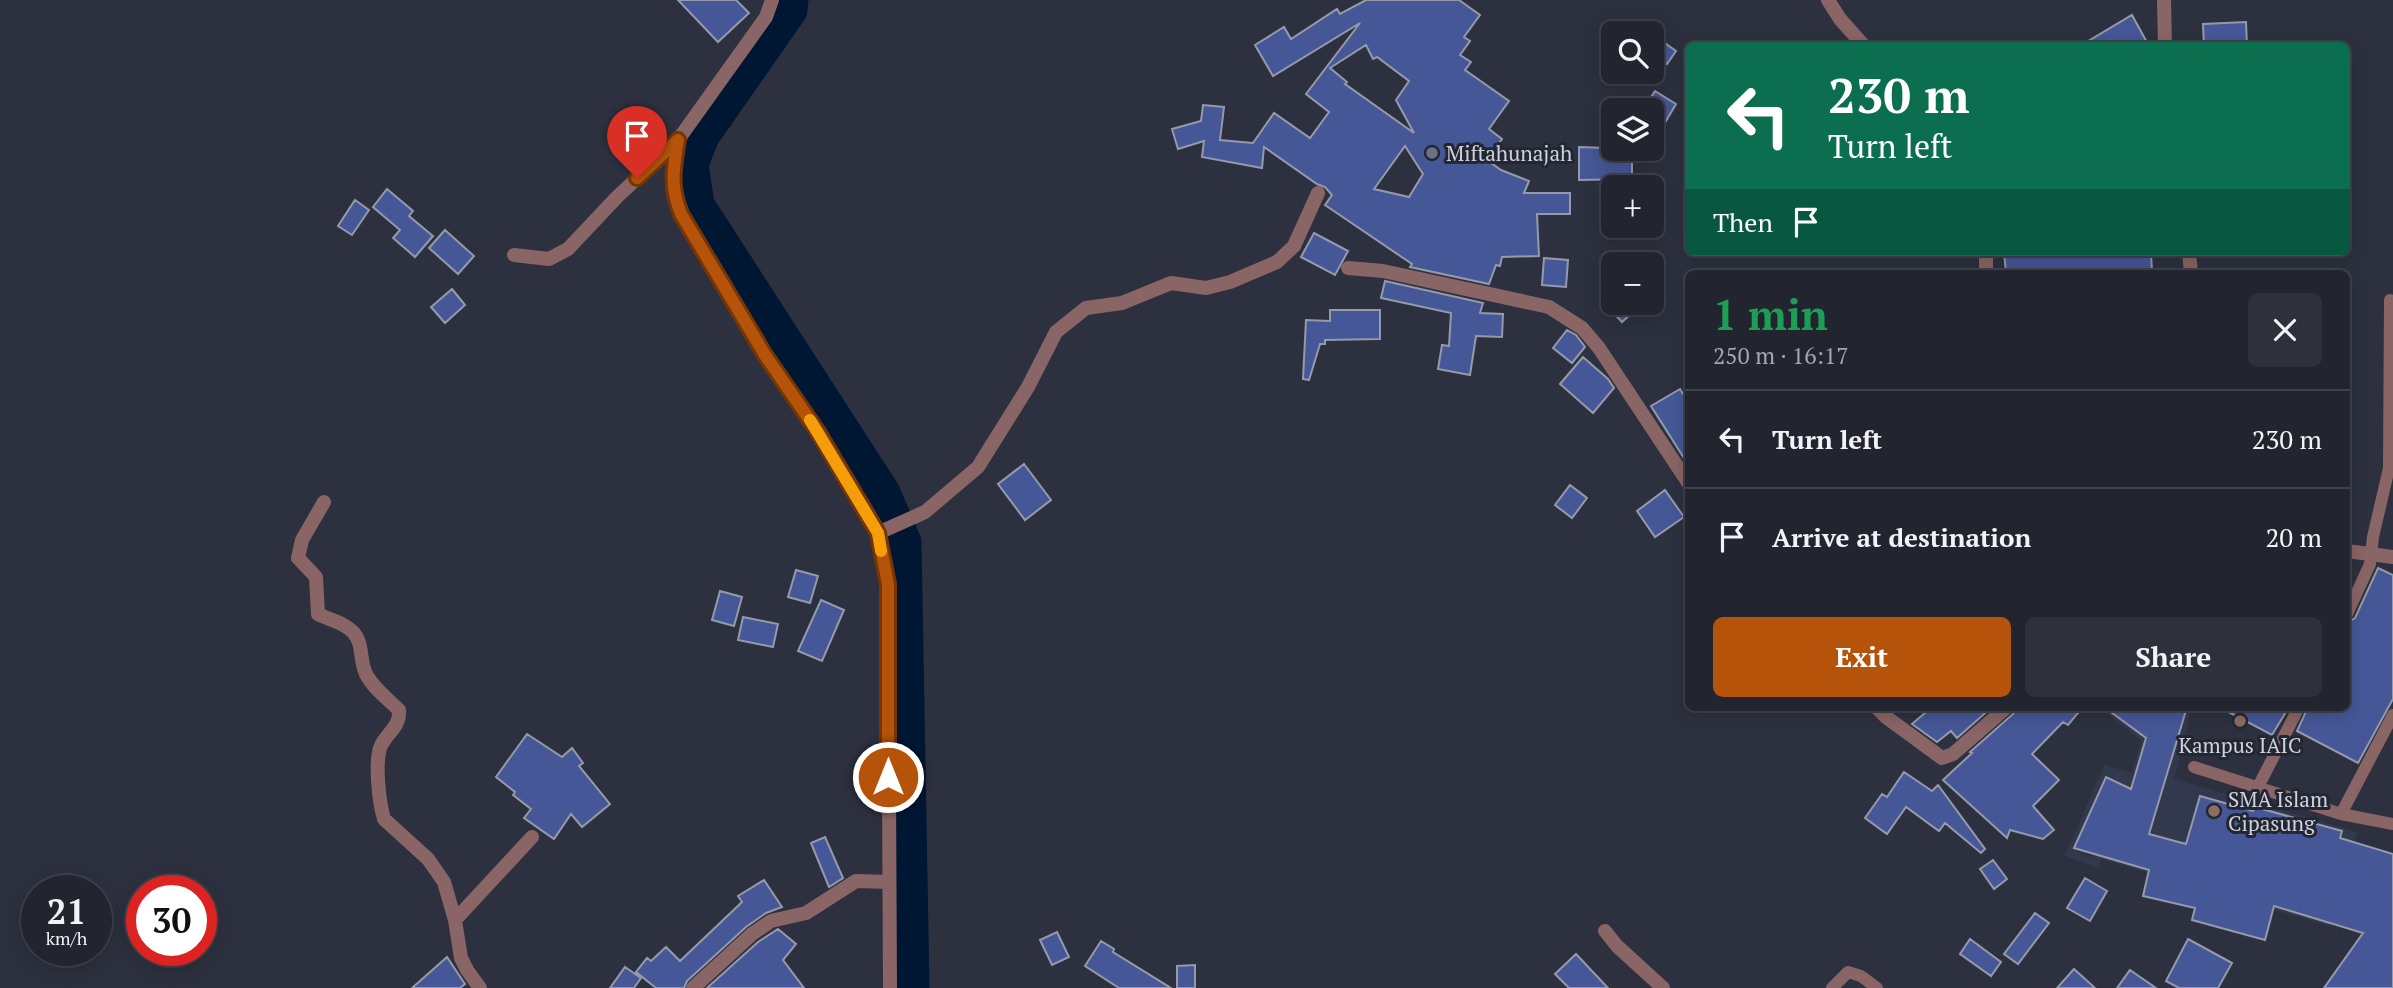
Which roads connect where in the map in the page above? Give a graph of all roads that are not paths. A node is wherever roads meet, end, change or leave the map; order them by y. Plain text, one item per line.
1 (772, 0) edge
2 (1828, 0) edge
3 (2164, 0) edge
4 (1860, 42) edge
5 (2165, 42) edge
6 (678, 140) junction
7 (1318, 193) dead end
8 (513, 254) dead end
9 (1348, 268) dead end
10 (2390, 300) dead end
11 (1685, 478) edge
12 (324, 502) dead end
13 (882, 531) junction
14 (2350, 551) edge
15 (2372, 554) junction
16 (2393, 557) edge
17 (2350, 607) edge
18 (1881, 711) edge
19 (2002, 711) edge
20 (2297, 711) edge
21 (2393, 715) edge
22 (2194, 767) dead end
23 (2258, 787) junction
24 (2341, 814) junction
25 (2393, 824) edge
26 (532, 837) dead end
27 (889, 881) junction
28 (455, 920) junction
29 (1605, 931) dead end
30 (480, 988) edge
31 (693, 988) edge
32 (890, 988) edge
33 (1663, 988) edge
34 (1832, 988) edge
35 (1877, 988) edge

1 - 6 street
2 - 4 street
3 - 5 street
6 - 8 street
6 - 13 street
7 - 13 street
9 - 11 street
10 - 15 lane
12 - 28 street
13 - 27 street
14 - 15 street
15 - 16 street
15 - 17 lane
18 - 19 street
20 - 23 lane
21 - 24 lane
22 - 23 lane
23 - 24 lane
24 - 25 lane
26 - 28 street
27 - 31 street
27 - 32 street
28 - 30 street
29 - 33 street
34 - 35 lane

